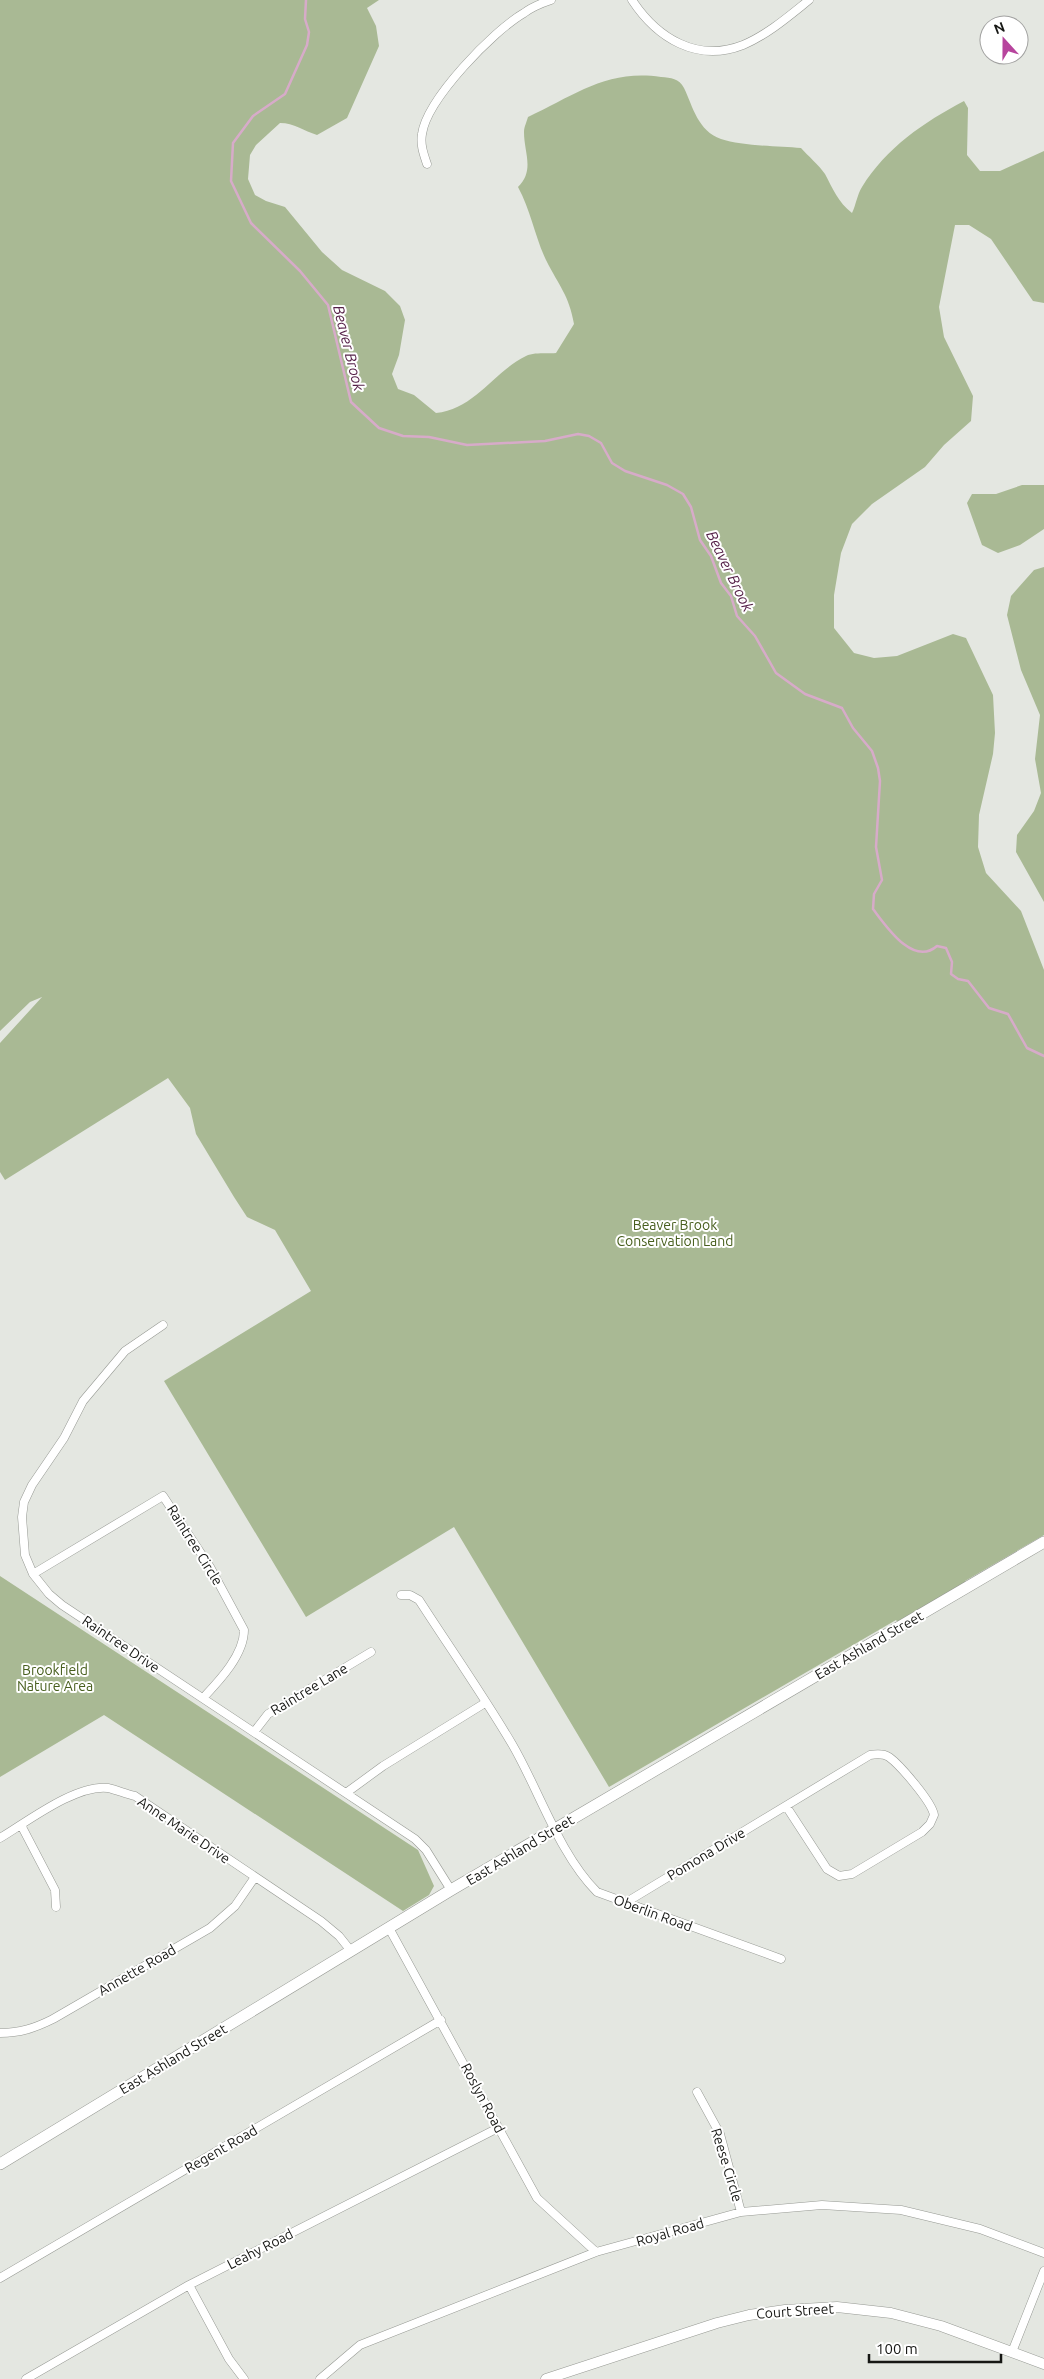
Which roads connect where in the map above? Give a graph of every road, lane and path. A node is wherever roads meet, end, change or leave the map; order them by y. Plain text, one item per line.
1 (552, 0) edge
2 (632, 0) edge
3 (809, 0) edge
4 (427, 164) dead end
5 (163, 1325) dead end
6 (1044, 1542) edge
7 (33, 1574) junction
8 (400, 1595) dead end
9 (371, 1652) dead end
10 (203, 1698) junction
11 (485, 1703) junction
12 (254, 1732) junction
13 (346, 1793) junction
14 (786, 1806) junction
15 (21, 1825) junction
16 (555, 1829) junction
17 (0, 1838) edge
18 (254, 1877) junction
19 (451, 1890) junction
20 (625, 1903) junction
21 (56, 1907) dead end
22 (389, 1928) junction
23 (351, 1952) junction
24 (781, 1959) dead end
25 (442, 2020) junction
26 (0, 2033) edge
27 (698, 2092) dead end
28 (498, 2128) junction
29 (0, 2164) edge
30 (741, 2212) junction
31 (596, 2252) junction
32 (1044, 2253) edge
33 (1044, 2270) edge
34 (0, 2278) edge
35 (189, 2285) junction
36 (1012, 2352) junction
37 (1044, 2364) edge
38 (26, 2379) edge
39 (244, 2379) edge
40 (320, 2379) edge
41 (546, 2379) edge

1 - 4 street
2 - 3 street
5 - 7 street, Raintree Drive
6 - 16 main road, East Ashland Street
7 - 10 street, Raintree Drive
7 - 10 street, Raintree Circle
8 - 11 street, Oberlin Road
9 - 12 street, Raintree Lane
10 - 12 street, Raintree Drive
11 - 13 street
11 - 16 street, Oberlin Road
12 - 13 street, Raintree Drive
13 - 19 street, Raintree Drive
14 - 14 street, Pomona Drive
14 - 20 street, Pomona Drive
15 - 17 street, Anne Marie Drive
15 - 18 street, Anne Marie Drive
15 - 21 street
16 - 19 main road, East Ashland Street
16 - 20 street, Oberlin Road
18 - 23 street, Anne Marie Drive
18 - 26 street, Annette Road
19 - 22 main road, East Ashland Street
20 - 24 street, Oberlin Road
22 - 23 main road, East Ashland Street
22 - 25 street, Roslyn Road
23 - 29 main road, East Ashland Street
25 - 28 street, Roslyn Road
25 - 34 street, Regent Road
27 - 30 street, Reese Circle
28 - 31 street, Roslyn Road
28 - 35 street, Leahy Road
30 - 31 street, Royal Road
30 - 32 street, Royal Road
31 - 40 street, Royal Road
33 - 36 street
35 - 38 street, Leahy Road
35 - 39 street
36 - 37 street, Court Street
36 - 41 street, Court Street

